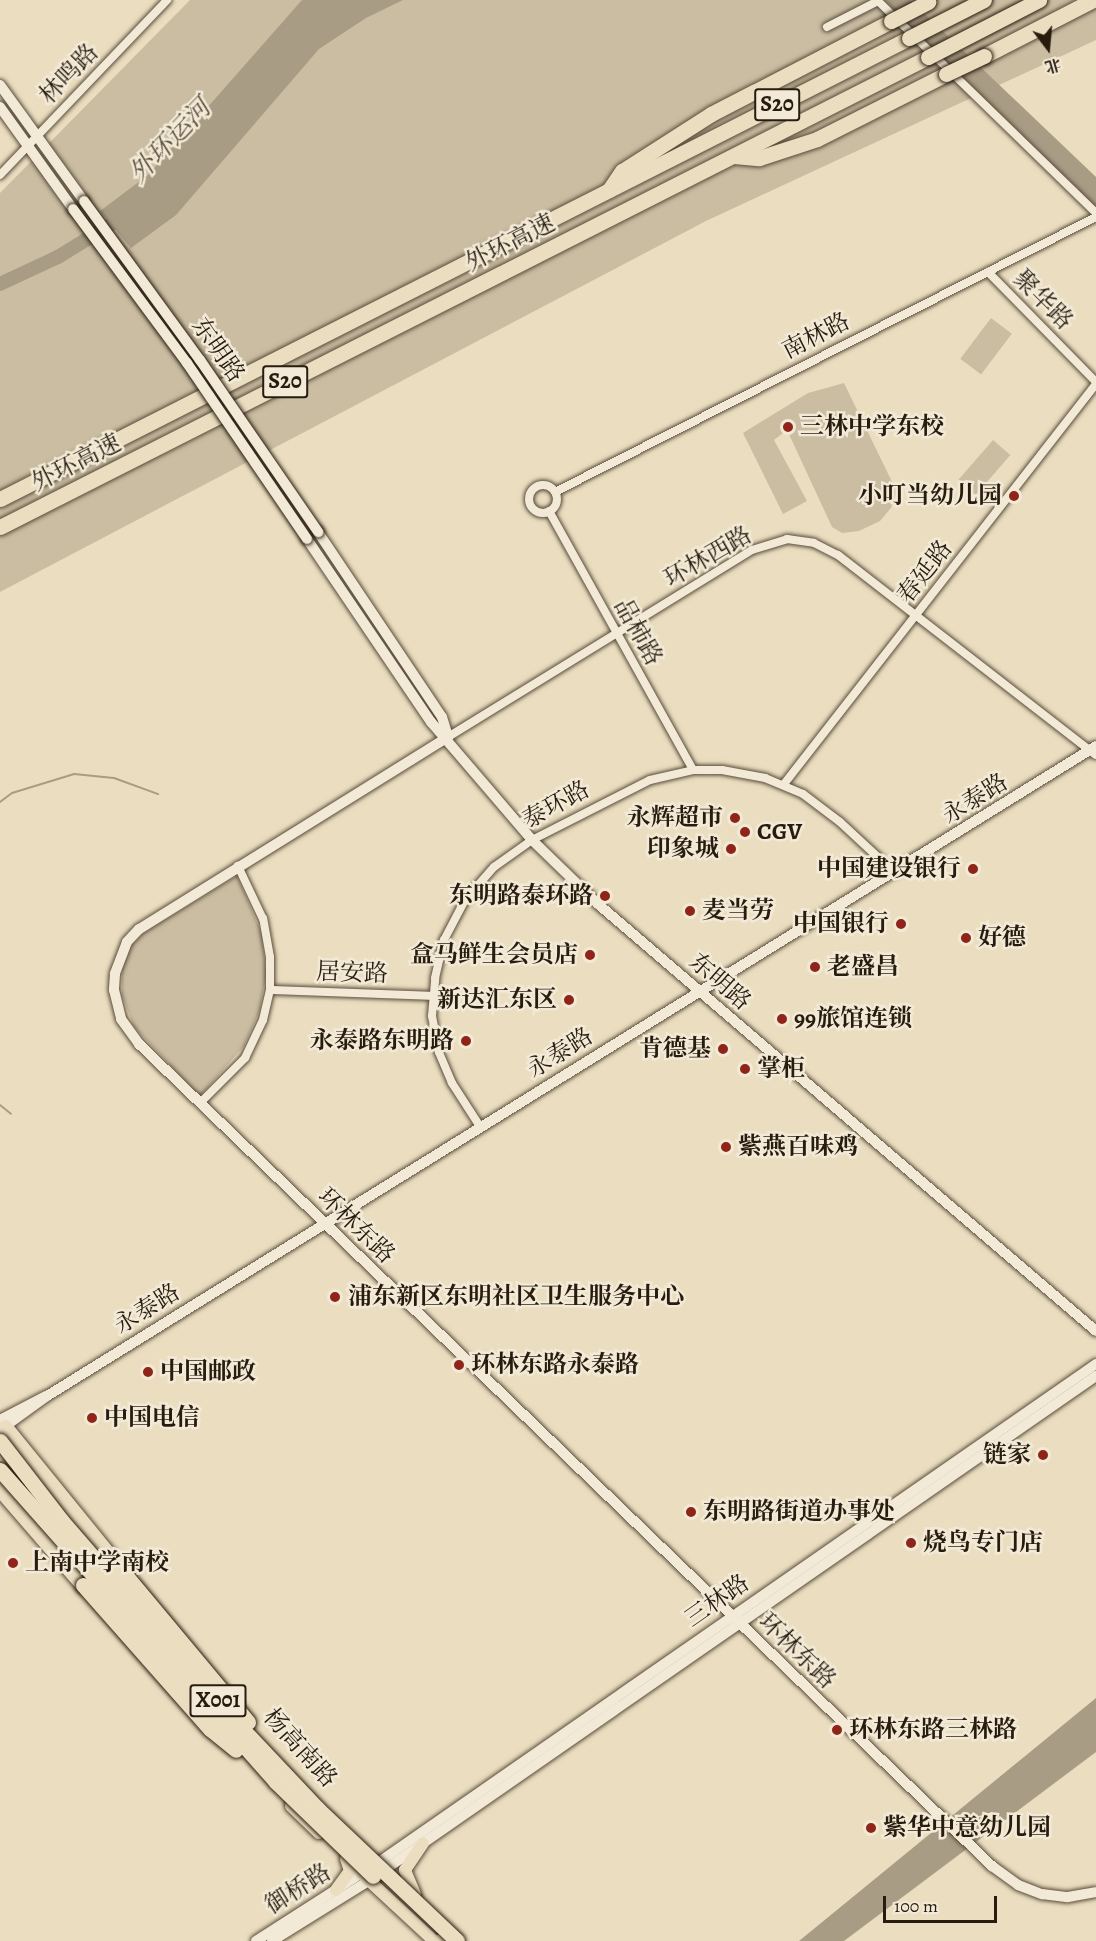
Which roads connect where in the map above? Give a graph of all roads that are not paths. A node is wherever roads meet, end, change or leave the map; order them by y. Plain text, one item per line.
1 (167, 0) edge
2 (984, 0) edge
3 (1040, 0) edge
4 (1093, 0) edge
5 (931, 1) edge
6 (827, 27) dead end
7 (0, 85) edge
8 (0, 107) edge
9 (37, 135) junction
10 (27, 145) junction
11 (731, 156) junction
12 (0, 175) edge
13 (609, 190) junction
14 (1096, 215) edge
15 (988, 272) junction
16 (1096, 383) edge
17 (555, 492) junction
18 (0, 499) edge
19 (549, 511) junction
20 (0, 527) edge
21 (916, 615) junction
22 (617, 634) junction
23 (448, 737) junction
24 (1094, 751) edge
25 (693, 770) junction
26 (784, 784) junction
27 (532, 840) junction
28 (238, 866) junction
29 (895, 873) junction
30 (270, 990) junction
31 (701, 993) junction
32 (432, 996) junction
33 (200, 1103) junction
34 (481, 1128) junction
35 (324, 1224) junction
36 (1096, 1331) edge
37 (1096, 1364) edge
38 (1096, 1376) edge
39 (1, 1429) edge
40 (0, 1470) edge
41 (0, 1480) edge
42 (0, 1489) edge
43 (72, 1516) junction
44 (735, 1620) junction
45 (279, 1776) junction
46 (423, 1844) junction
47 (346, 1859) junction
48 (383, 1865) junction
49 (366, 1877) junction
50 (336, 1890) junction
51 (1096, 1892) edge
52 (415, 1894) junction
53 (449, 1940) edge
54 (256, 1941) edge
55 (272, 1941) edge
56 (434, 1941) edge
57 (467, 1941) edge

1 - 9 street, 林鸣路
2 - 13 highway, 外环高速 / S20, bridge
3 - 11 highway, 外环高速 / S20, bridge
4 - 11 highway, bridge
5 - 13 highway, bridge
6 - 14 street
7 - 9 main road, 东明路
8 - 10 main road, 东明路
9 - 10 street, 林鸣路
9 - 23 main road, 东明路, bridge
10 - 12 street, 林鸣路
10 - 23 main road, 东明路, bridge
11 - 20 highway, 外环高速 / S20
13 - 18 highway, 外环高速 / S20
14 - 15 street, 南林路
15 - 16 street, 聚华路
15 - 17 street, 南林路
16 - 21 street, 春延路
17 - 19 street
17 - 19 street
19 - 22 street, 品柿路
21 - 22 street, 环林西路
21 - 24 street, 环林西路
21 - 26 street, 春延路
22 - 23 street, 环林西路
22 - 25 street, 品柿路
23 - 27 main road, 东明路
23 - 28 main road, 环林东路
24 - 29 main road, 永泰路
25 - 26 street, 泰环路
25 - 27 street, 泰环路
26 - 29 street, 泰环路
27 - 31 main road, 东明路
27 - 32 street, 泰环路
28 - 30 street
28 - 33 main road, 环林东路
29 - 31 main road, 永泰路
30 - 32 street, 居安路
30 - 33 street
31 - 34 main road, 永泰路
31 - 36 main road, 东明路
32 - 34 street, 泰环路
33 - 35 main road, 环林东路
34 - 35 main road, 永泰路
35 - 39 main road, 永泰路
35 - 44 main road, 环林东路
37 - 44 main road, 三林路
38 - 44 main road, 三林路
39 - 43 main road
39 - 43 highway
39 - 45 highway, 杨高南路 / X001, bridge
40 - 45 highway, 杨高南路 / X001, bridge
41 - 45 main road, 杨高南路 / X001
42 - 45 highway, bridge
43 - 45 highway, bridge
44 - 46 main road, 三林路
44 - 48 main road, 三林路
44 - 51 main road, 环林东路
45 - 47 main road, 杨高南路 / X001
45 - 48 main road, 杨高南路 / X001
45 - 53 highway, 杨高南路 / X001, bridge
46 - 48 main road, 三林路
46 - 52 main road
47 - 49 main road, 杨高南路
47 - 50 main road
48 - 49 main road, 三林路
48 - 52 main road, 杨高南路 / X001
49 - 50 main road, 御桥路
49 - 55 main road, 御桥路
49 - 56 main road, 杨高南路
50 - 54 main road, 御桥路
52 - 57 main road, 杨高南路 / X001

